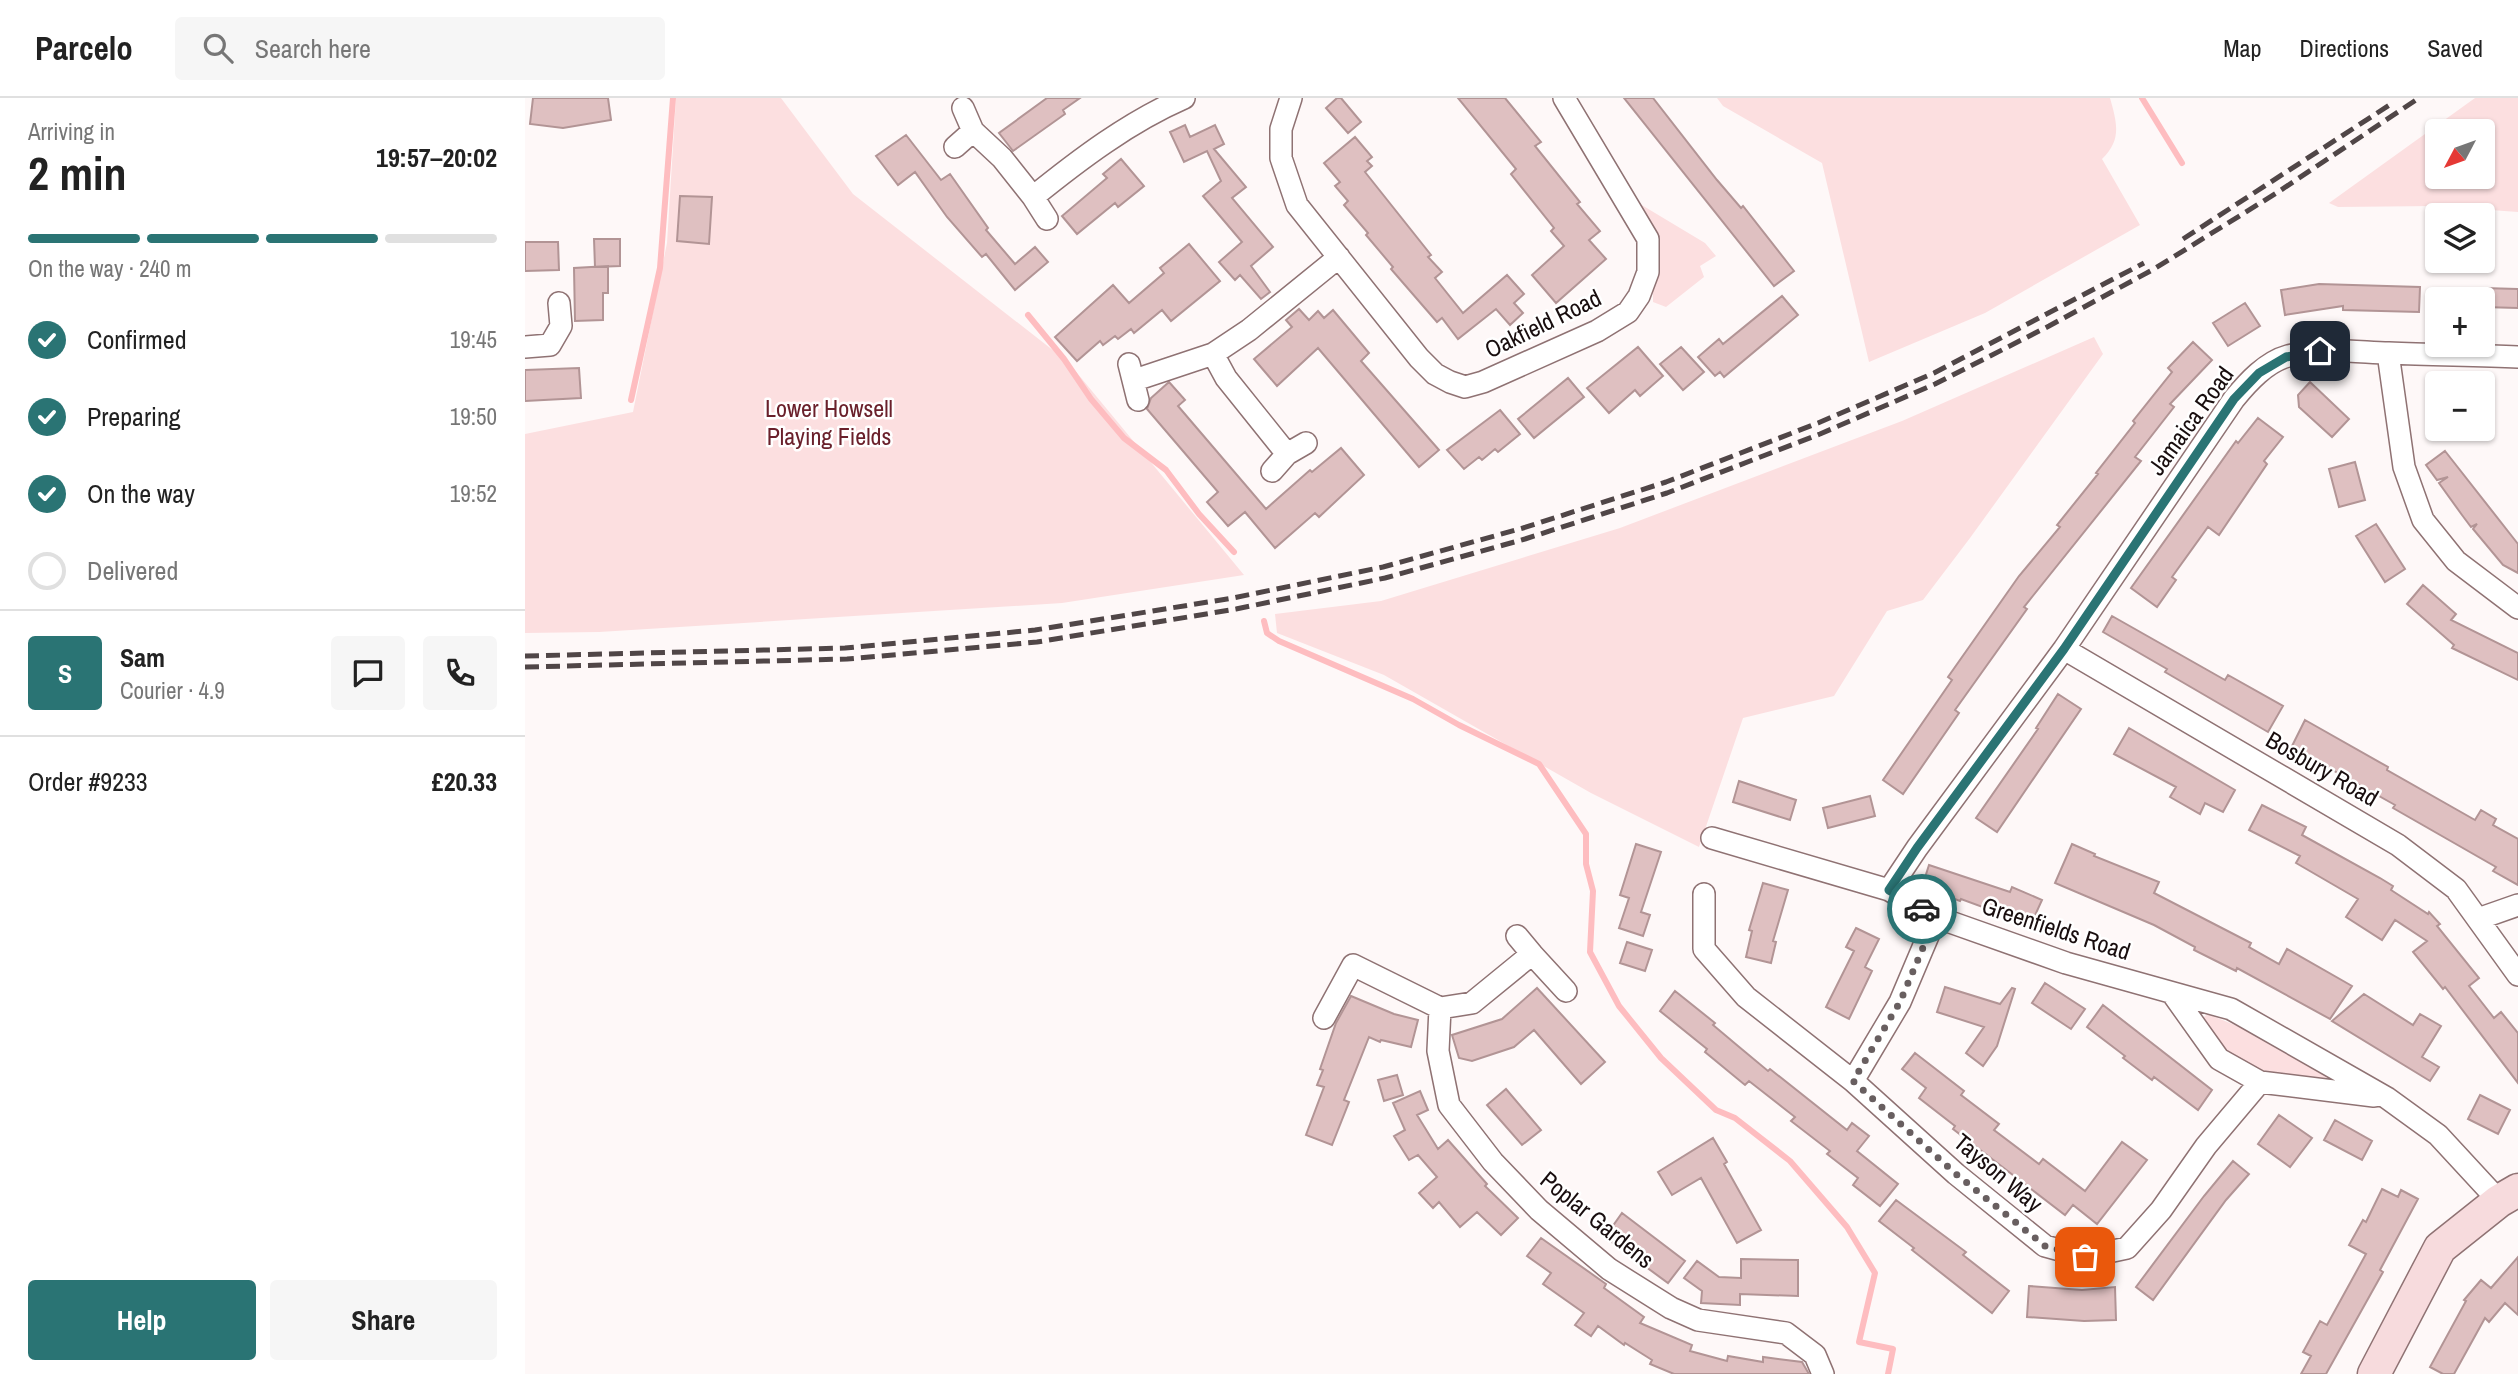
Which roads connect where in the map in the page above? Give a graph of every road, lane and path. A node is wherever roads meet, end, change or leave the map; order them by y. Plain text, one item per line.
1 (1184, 98) edge
2 (1291, 98) edge
3 (1564, 98) edge
4 (963, 108) dead end
5 (973, 131) junction
6 (955, 146) dead end
7 (1033, 197) junction
8 (1047, 219) dead end
9 (1339, 257) junction
10 (559, 303) dead end
11 (525, 347) edge
12 (1213, 354) junction
13 (2388, 354) junction
14 (2518, 357) edge
15 (1134, 381) dead end
16 (1306, 443) dead end
17 (2518, 608) edge
18 (2064, 649) junction
19 (1711, 838) dead end
20 (1889, 890) junction
21 (1704, 894) dead end
22 (2518, 905) edge
23 (1936, 917) junction
24 (2478, 919) junction
25 (1517, 936) dead end
26 (1532, 954) junction
27 (2518, 975) edge
28 (1566, 991) dead end
29 (2172, 993) junction
30 (1440, 1007) junction
31 (1324, 1018) dead end
32 (1853, 1081) junction
33 (2260, 1082) junction
34 (2386, 1098) junction
35 (2509, 1195) edge
36 (1823, 1374) edge
37 (2374, 1374) edge

1 - 7 street
2 - 9 street, Oakfield Road
3 - 9 street, Oakfield Road
4 - 5 street
5 - 6 street
5 - 7 street
7 - 8 street
9 - 12 street
10 - 11 street
12 - 15 street
12 - 16 street
13 - 14 street, Jamaica Road
13 - 17 street
13 - 18 street, Jamaica Road
18 - 20 street
18 - 24 street, Bosbury Road
19 - 20 street, Greenfields Road
20 - 23 street, Greenfields Road
21 - 32 street, Tayson Way
22 - 24 street
23 - 29 street, Greenfields Road
23 - 32 street
24 - 27 street, Bosbury Road
25 - 26 street
26 - 28 street
26 - 30 street
29 - 33 street, Greenfields Road
29 - 34 street, Greenfields Road
30 - 31 street
30 - 36 street, Poplar Gardens
32 - 33 street, Tayson Way
33 - 34 street, Greenfields Road
34 - 35 street, Greenfields Road
35 - 37 street

